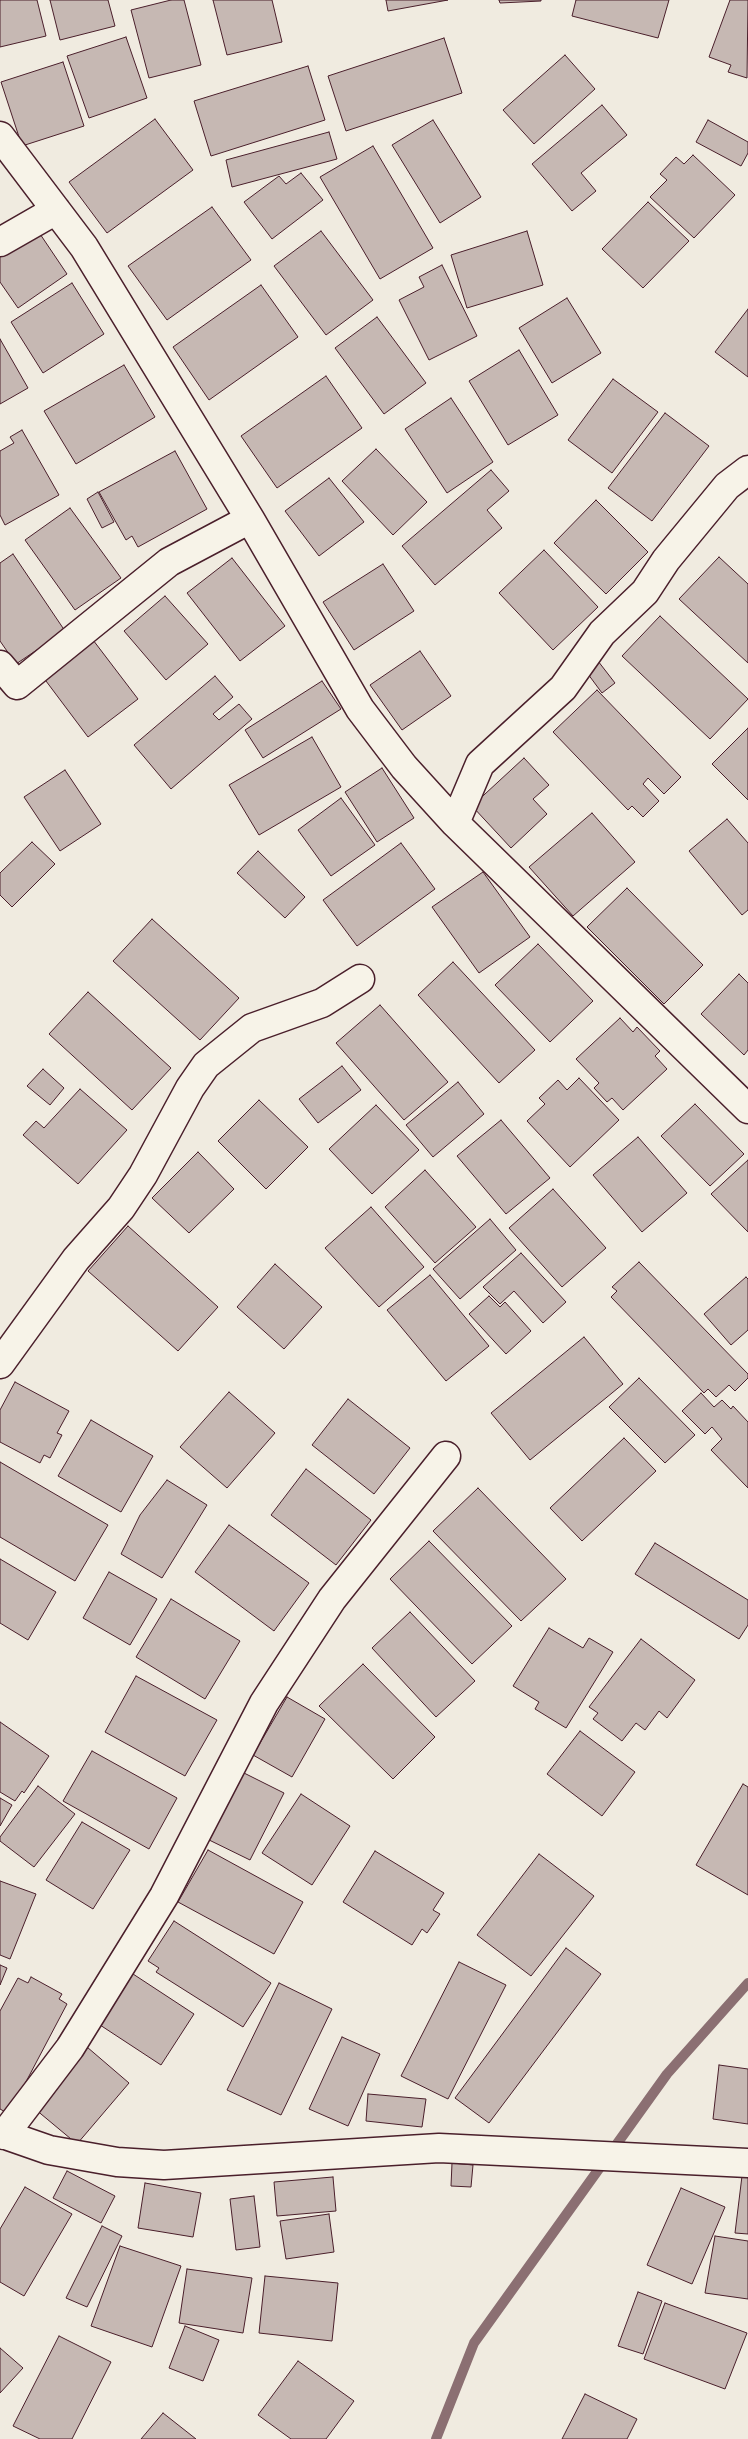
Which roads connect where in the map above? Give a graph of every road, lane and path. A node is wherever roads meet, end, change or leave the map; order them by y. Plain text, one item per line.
1 (0, 136) edge
2 (56, 210) junction
3 (0, 242) edge
4 (748, 470) edge
5 (250, 519) junction
6 (0, 664) edge
7 (455, 823) junction
8 (360, 979) dead end
9 (748, 1109) edge
10 (0, 1364) edge
11 (446, 1456) dead end
12 (2, 2134) edge
13 (748, 2163) edge

1 - 2 street
2 - 3 street
2 - 5 street
4 - 7 street
5 - 6 street
5 - 7 street
7 - 9 street
8 - 10 street
11 - 12 street
12 - 13 street

